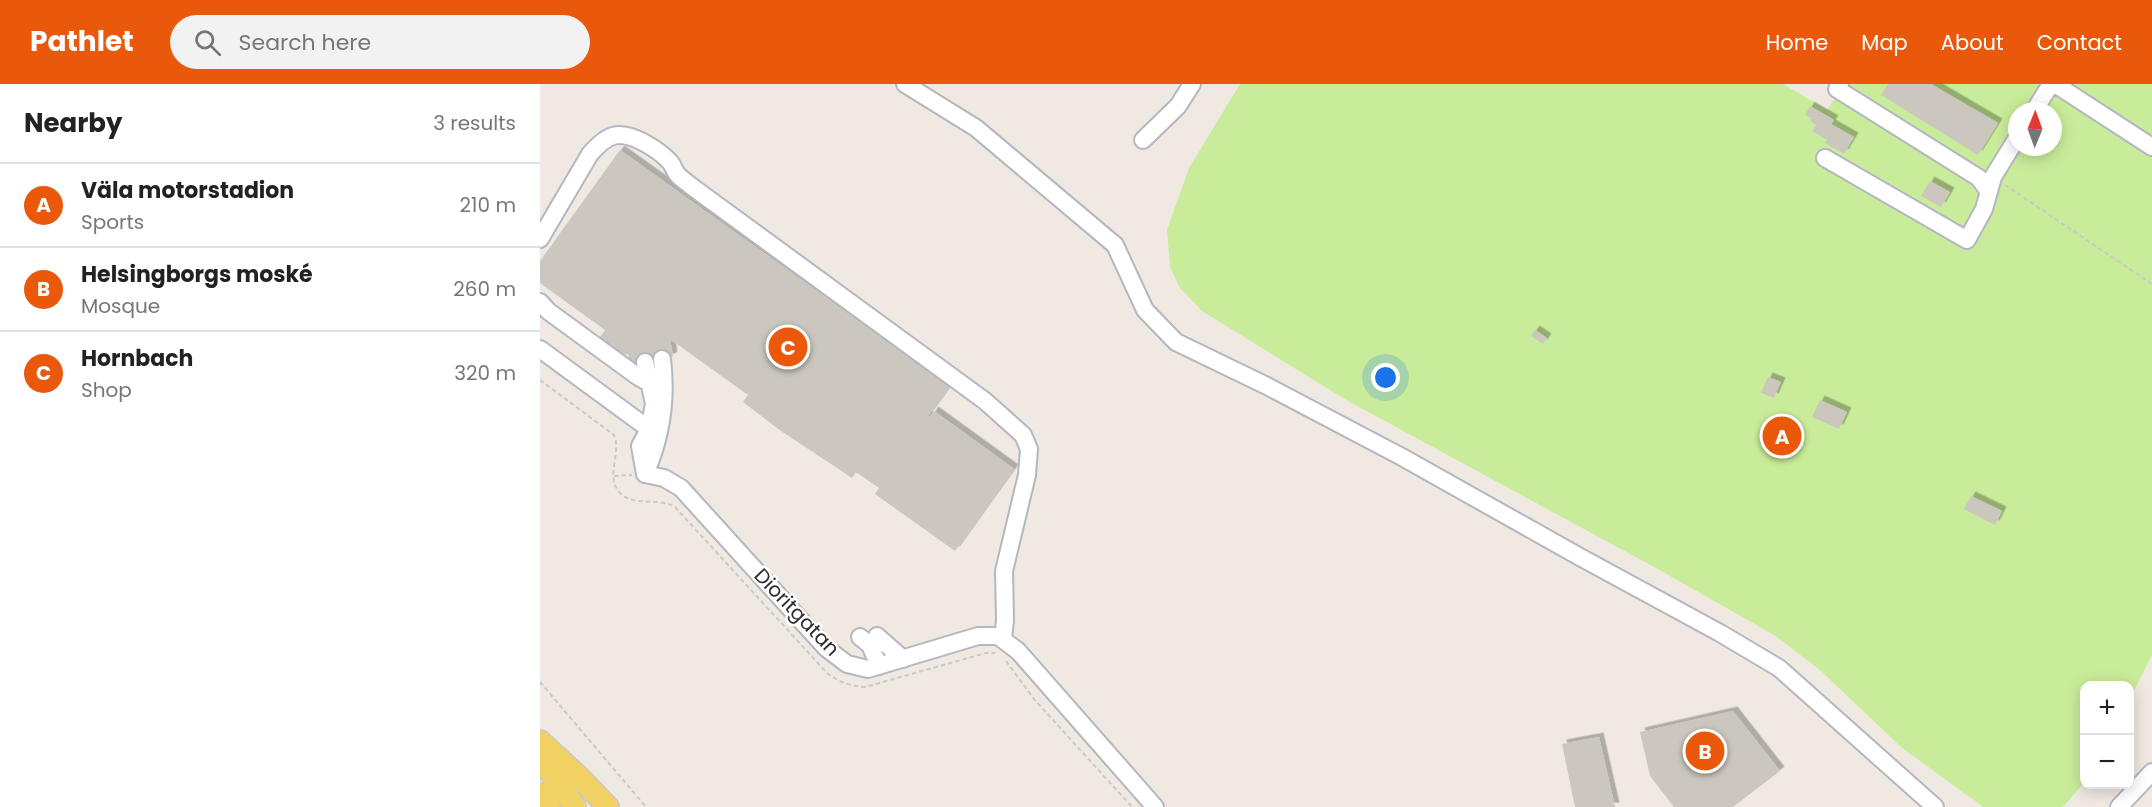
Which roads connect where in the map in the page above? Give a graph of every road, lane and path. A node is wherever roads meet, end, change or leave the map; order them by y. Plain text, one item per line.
1 (905, 84) edge
2 (1192, 84) edge
3 (2053, 84) edge
4 (1838, 86) edge
5 (2040, 102) edge
6 (1143, 140) dead end
7 (2152, 147) edge
8 (2008, 154) edge
9 (1825, 158) dead end
10 (1991, 184) junction
11 (540, 239) edge
12 (2152, 284) edge
13 (540, 302) edge
14 (540, 350) edge
15 (662, 359) dead end
16 (645, 362) dead end
17 (540, 380) edge
18 (651, 384) junction
19 (649, 429) junction
20 (645, 474) junction
21 (1002, 639) junction
22 (903, 659) junction
23 (879, 666) junction
24 (540, 682) edge
25 (540, 741) edge
26 (540, 759) edge
27 (2152, 772) edge
28 (540, 794) edge
29 (549, 807) edge
30 (575, 807) edge
31 (608, 807) edge
32 (646, 807) edge
33 (1131, 807) edge
34 (1155, 807) edge
35 (1935, 807) edge
36 (2119, 807) edge

1 - 35 street
2 - 6 street
3 - 5 street
3 - 7 street
4 - 10 street
8 - 10 street
9 - 10 street
10 - 12 path
11 - 21 street
13 - 18 street
14 - 19 street
15 - 20 street
16 - 18 street
17 - 33 path
18 - 19 street
19 - 20 street
20 - 23 street, Dioritgatan
21 - 22 street, Dioritgatan
21 - 34 street
22 - 23 street, Dioritgatan
22 - 23 street
24 - 32 path
25 - 31 main road
26 - 30 main road
27 - 36 street
28 - 29 main road

